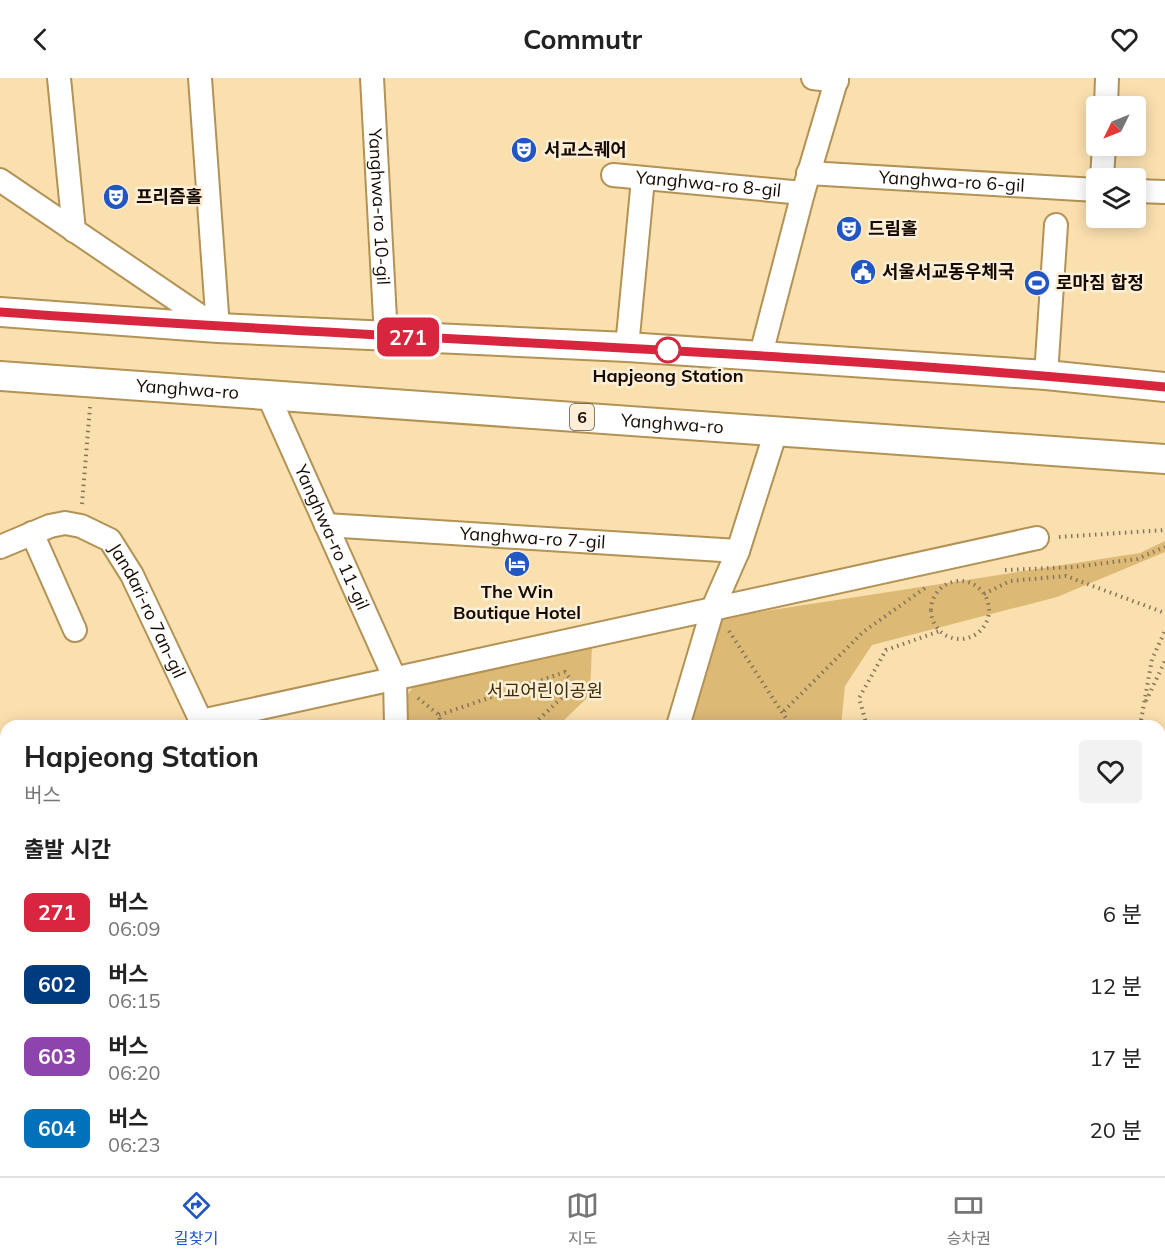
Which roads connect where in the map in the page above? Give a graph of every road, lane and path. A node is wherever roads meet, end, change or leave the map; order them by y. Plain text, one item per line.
1 (59, 78) edge
2 (200, 78) edge
3 (372, 78) edge
4 (813, 78) edge
5 (1107, 78) edge
6 (837, 79) edge
7 (1106, 96) edge
8 (613, 175) dead end
9 (643, 179) junction
10 (0, 180) edge
11 (806, 183) junction
12 (1086, 190) edge
13 (1146, 191) edge
14 (1165, 192) edge
15 (1056, 225) dead end
16 (74, 231) junction
17 (0, 312) edge
18 (218, 328) junction
19 (386, 337) junction
20 (627, 347) junction
21 (760, 358) junction
22 (1046, 375) junction
23 (0, 376) edge
24 (91, 382) junction
25 (1165, 387) edge
26 (268, 395) junction
27 (776, 431) junction
28 (1165, 459) edge
29 (326, 525) junction
30 (81, 526) junction
31 (1165, 530) edge
32 (32, 533) junction
33 (1037, 538) joint
34 (0, 547) edge
35 (1165, 547) edge
36 (738, 551) junction
37 (994, 570) dead end
38 (960, 575) dead end
39 (940, 582) dead end
40 (930, 586) dead end
41 (984, 594) junction
42 (712, 611) junction
43 (1165, 613) edge
44 (75, 630) dead end
45 (940, 631) junction
46 (1165, 631) edge
47 (1165, 661) edge
48 (402, 685) junction
49 (1144, 705) junction
50 (784, 711) junction
51 (439, 715) junction
52 (199, 720) edge
53 (222, 720) edge
54 (397, 720) edge
55 (440, 720) edge
56 (538, 720) edge
57 (680, 720) edge
58 (788, 720) edge
59 (865, 720) edge
60 (1141, 720) edge

1 - 16 street
2 - 18 street
3 - 19 street, Yanghwa-ro 10-gil
4 - 6 street, Yanghwa-ro 8-gil
5 - 7 street
6 - 11 street, Yanghwa-ro 8-gil
8 - 9 street, Yanghwa-ro 8-gil
9 - 11 street, Yanghwa-ro 8-gil
9 - 20 street
10 - 16 street
11 - 12 street, Yanghwa-ro 6-gil
11 - 21 street, Yanghwa-ro 8-gil
13 - 14 street
15 - 22 street
16 - 18 street
17 - 18 main road
18 - 19 main road
19 - 20 main road
20 - 21 main road
21 - 22 main road
22 - 25 main road
23 - 24 main road, Yanghwa-ro / 6
24 - 26 main road, Yanghwa-ro / 6
24 - 30 path
26 - 27 main road, Yanghwa-ro / 6
26 - 29 street, Yanghwa-ro 11-gil
27 - 28 main road, Yanghwa-ro / 6
27 - 36 street
29 - 36 street, Yanghwa-ro 7-gil
29 - 48 street, Yanghwa-ro 11-gil
30 - 32 street, Jandari-ro 7an-gil
30 - 52 street, Jandari-ro 7an-gil
31 - 33 path
32 - 34 street, Jandari-ro 7an-gil
32 - 44 street
33 - 42 street
35 - 37 path
36 - 42 street
38 - 39 path
40 - 50 path
41 - 43 path
41 - 45 path
41 - 45 path
42 - 48 street
42 - 50 path
42 - 57 street
45 - 59 path
46 - 49 path
47 - 49 path
48 - 51 path
48 - 53 street
48 - 54 street, Yanghwa-ro 11-gil
49 - 60 path
50 - 58 path
51 - 55 path
51 - 56 path

